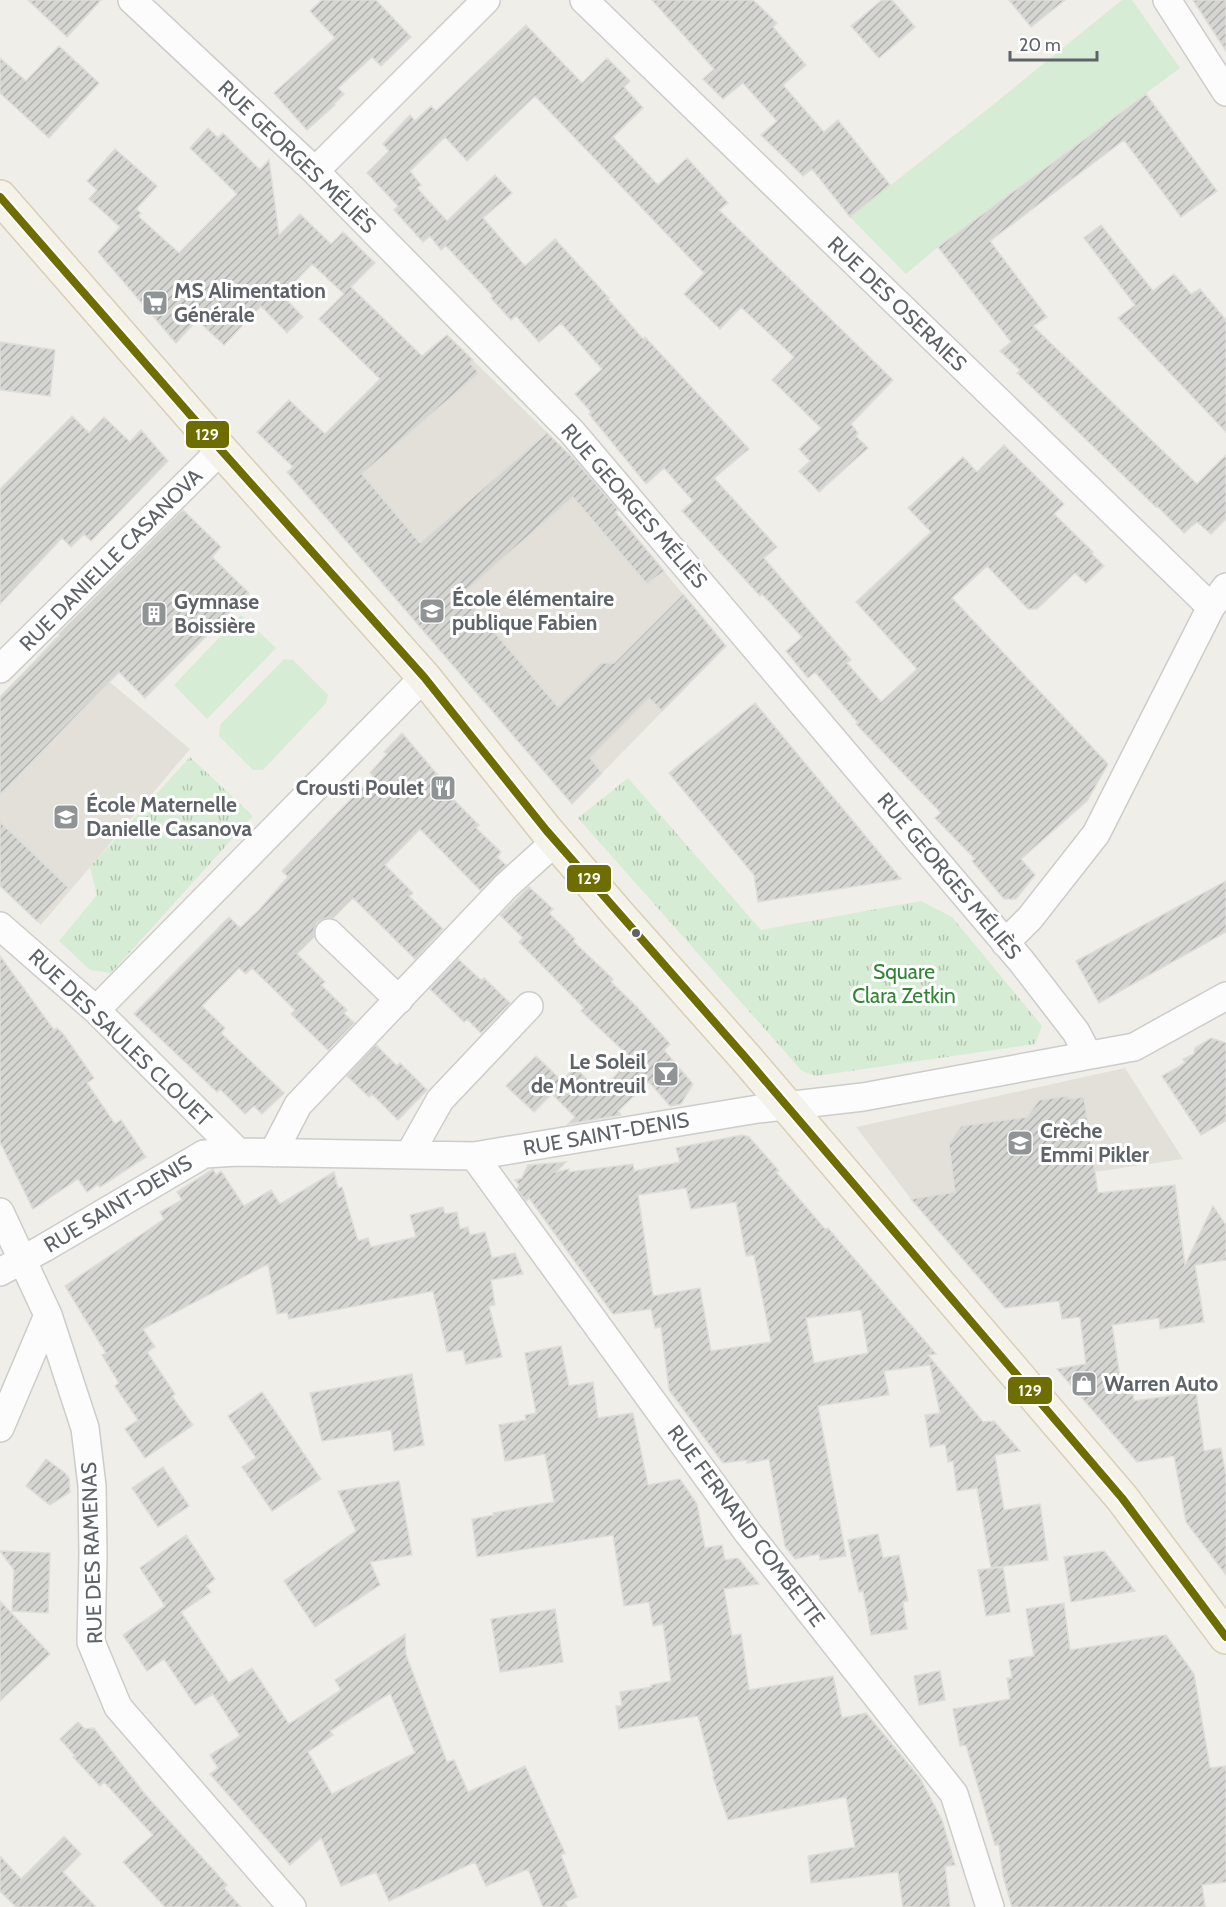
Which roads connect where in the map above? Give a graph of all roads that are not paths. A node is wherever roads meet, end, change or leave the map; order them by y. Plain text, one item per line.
1 (132, 0) edge
2 (486, 0) edge
3 (584, 0) edge
4 (1167, 0) edge
5 (1226, 92) edge
6 (315, 171) junction
7 (0, 197) edge
8 (221, 450) junction
9 (1218, 597) edge
10 (0, 669) edge
11 (423, 677) junction
12 (556, 841) junction
13 (0, 926) edge
14 (329, 933) dead end
15 (1005, 943) junction
16 (1226, 996) edge
17 (399, 1000) junction
18 (529, 1006) dead end
19 (96, 1010) junction
20 (1088, 1055) junction
21 (786, 1105) junction
22 (238, 1152) junction
23 (273, 1153) junction
24 (409, 1155) junction
25 (474, 1156) junction
26 (0, 1212) edge
27 (24, 1260) junction
28 (0, 1272) edge
29 (48, 1315) junction
30 (0, 1428) edge
31 (1226, 1637) edge
32 (292, 1907) edge
33 (990, 1907) edge

1 - 6 street, RUE GEORGES MÉLIÈS
2 - 6 street
3 - 9 street, RUE DES OSERAIES
4 - 5 street
6 - 15 street, RUE GEORGES MÉLIÈS
7 - 8 main road
8 - 10 street, RUE DANIELLE CASANOVA
8 - 11 main road
9 - 15 street
11 - 12 main road
11 - 19 street
12 - 17 street
12 - 21 main road
13 - 19 street, RUE DES SAULES CLOUET
14 - 17 street
15 - 20 street, RUE GEORGES MÉLIÈS
16 - 20 street, RUE SAINT-DENIS
17 - 23 street
18 - 24 street
19 - 22 street, RUE DES SAULES CLOUET
20 - 21 street, RUE SAINT-DENIS
21 - 25 street, RUE SAINT-DENIS
21 - 31 main road
22 - 23 street, RUE SAINT-DENIS
22 - 27 street, RUE SAINT-DENIS
23 - 24 street, RUE SAINT-DENIS
24 - 25 street, RUE SAINT-DENIS
25 - 33 street, RUE FERNAND COMBETTE
26 - 27 street, RUE DES RAMENAS
27 - 28 street, RUE SAINT-DENIS
27 - 29 street, RUE DES RAMENAS
29 - 30 street
29 - 32 street, RUE DES RAMENAS

